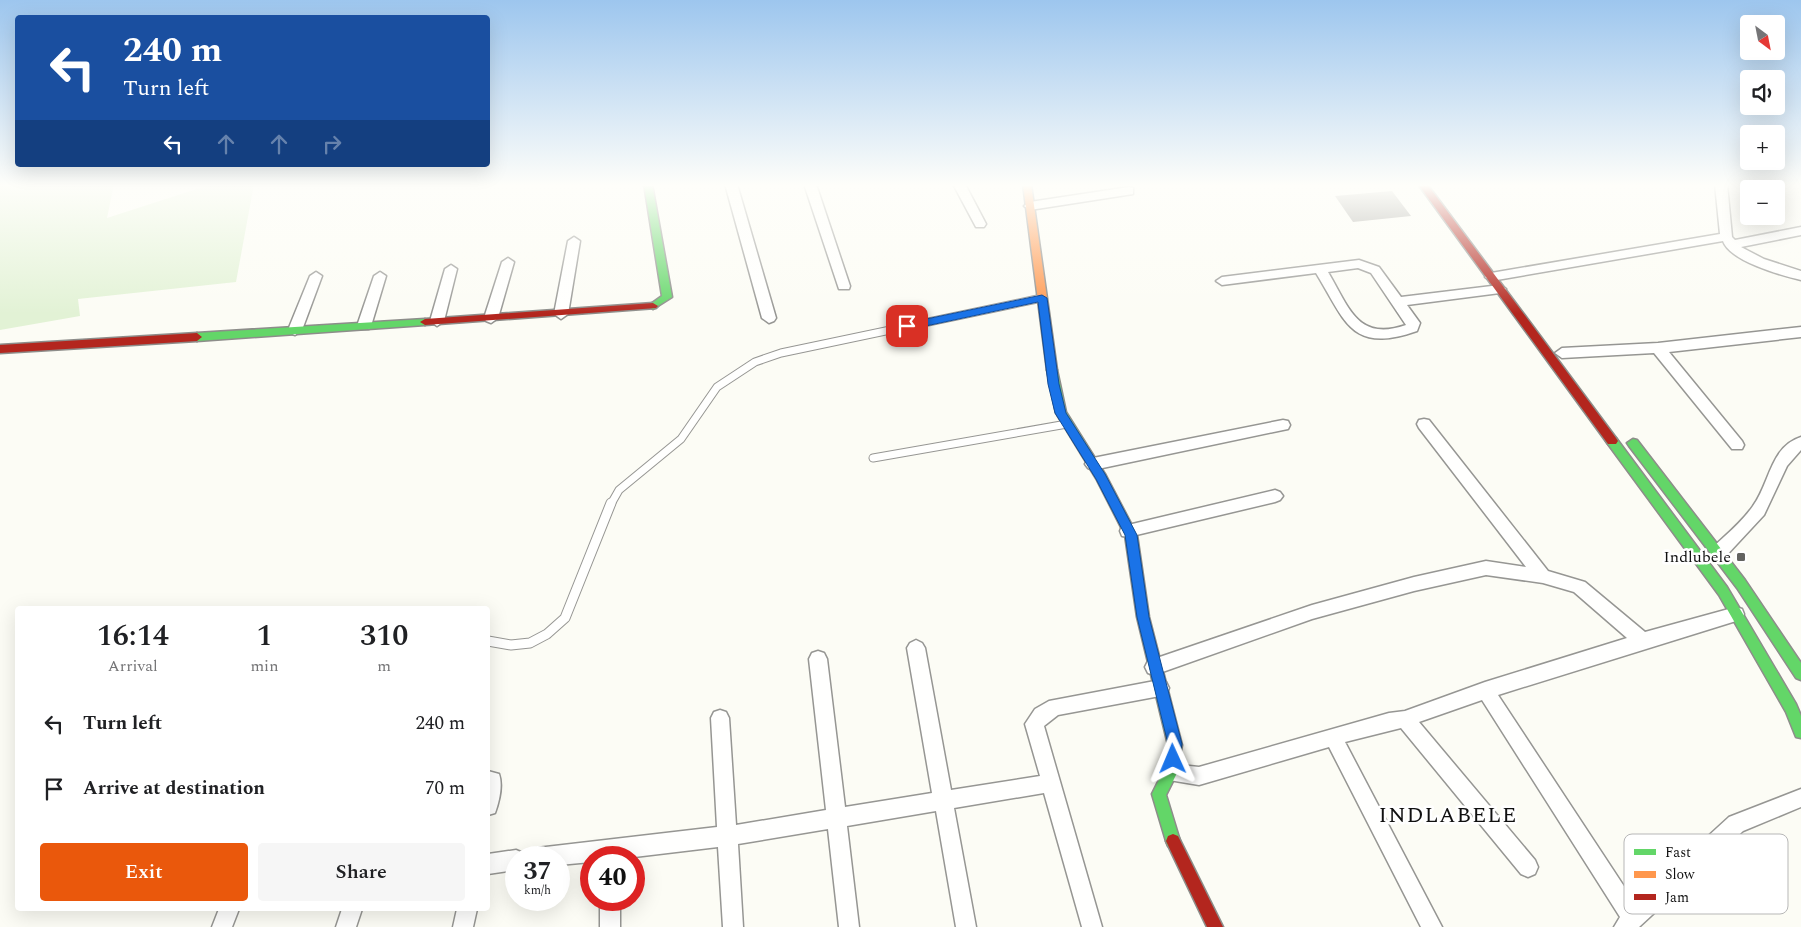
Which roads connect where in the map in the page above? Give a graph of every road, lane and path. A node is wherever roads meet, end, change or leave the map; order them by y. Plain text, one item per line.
1 (655, 227) edge
2 (743, 227) edge
3 (824, 227) edge
4 (1033, 227) edge
5 (1457, 227) edge
6 (1463, 227) edge
7 (1726, 227) edge
8 (1801, 231) edge
9 (574, 241) dead end
10 (1728, 241) junction
11 (508, 262) dead end
12 (451, 269) dead end
13 (1320, 269) junction
14 (316, 276) dead end
15 (380, 276) dead end
16 (1496, 276) junction
17 (1801, 276) edge
18 (1222, 281) dead end
19 (844, 286) dead end
20 (1500, 289) junction
21 (1042, 298) junction
22 (1398, 302) junction
23 (561, 314) junction
24 (492, 318) junction
25 (769, 318) dead end
26 (437, 321) junction
27 (364, 326) junction
28 (294, 330) junction
29 (1801, 332) edge
30 (1658, 348) junction
31 (0, 349) edge
32 (1562, 353) junction
33 (1574, 368) dead end
34 (1068, 424) junction
35 (1424, 424) dead end
36 (1283, 425) dead end
37 (1623, 430) dead end
38 (1801, 443) edge
39 (1737, 445) dead end
40 (873, 458) dead end
41 (1092, 464) junction
42 (1275, 496) dead end
43 (1128, 531) junction
44 (1718, 553) junction
45 (1543, 576) junction
46 (1736, 614) junction
47 (1642, 640) junction
48 (490, 642) edge
49 (916, 648) dead end
50 (818, 659) dead end
51 (1154, 667) junction
52 (1801, 674) edge
53 (1160, 688) junction
54 (1485, 690) junction
55 (720, 718) dead end
56 (1405, 719) junction
57 (1801, 732) edge
58 (1334, 737) junction
59 (1170, 773) junction
60 (490, 780) edge
61 (1051, 783) junction
62 (490, 793) edge
63 (1801, 798) edge
64 (945, 801) junction
65 (835, 819) junction
66 (1725, 834) edge
67 (727, 836) junction
68 (645, 848) edge
69 (505, 862) edge
70 (490, 864) edge
71 (1528, 867) dead end
72 (228, 911) edge
73 (351, 911) edge
74 (467, 911) edge
75 (610, 911) edge
76 (1628, 922) edge
77 (222, 927) edge
78 (346, 927) edge
79 (463, 927) edge
80 (610, 927) edge
81 (733, 927) edge
82 (850, 927) edge
83 (966, 927) edge
84 (1092, 927) edge
85 (1215, 927) edge
86 (1432, 927) edge

1 - 23 street
2 - 25 street
3 - 19 street
4 - 21 street
5 - 16 street
6 - 16 street
7 - 10 street
8 - 10 street
9 - 23 street
10 - 16 street
10 - 17 street
11 - 24 street
12 - 26 street
13 - 18 street
13 - 22 street
13 - 22 street
14 - 28 street
15 - 27 street
16 - 20 street
16 - 32 street
20 - 22 street
20 - 46 street
21 - 34 street
21 - 48 lane
23 - 24 street
24 - 26 street
26 - 27 street
27 - 28 street
28 - 31 street
29 - 30 street
30 - 32 street
30 - 39 street
32 - 33 street
34 - 40 lane
34 - 41 street
35 - 45 street
36 - 41 street
37 - 44 street
38 - 44 street
41 - 43 street
42 - 43 street
43 - 51 street
44 - 52 street
45 - 47 street
45 - 51 street
46 - 47 street
46 - 57 street
47 - 54 street
49 - 64 street
50 - 65 street
51 - 53 street
53 - 59 street
53 - 61 street
54 - 56 street
54 - 76 street
55 - 67 street
56 - 58 street
56 - 71 street
58 - 59 street
58 - 86 street
59 - 85 street
60 - 62 street
61 - 64 street
61 - 84 street
63 - 66 street
64 - 65 street
64 - 83 street
65 - 67 street
65 - 82 street
67 - 68 street
67 - 81 street
69 - 70 street
72 - 77 street
73 - 78 street
74 - 79 street
75 - 80 street

